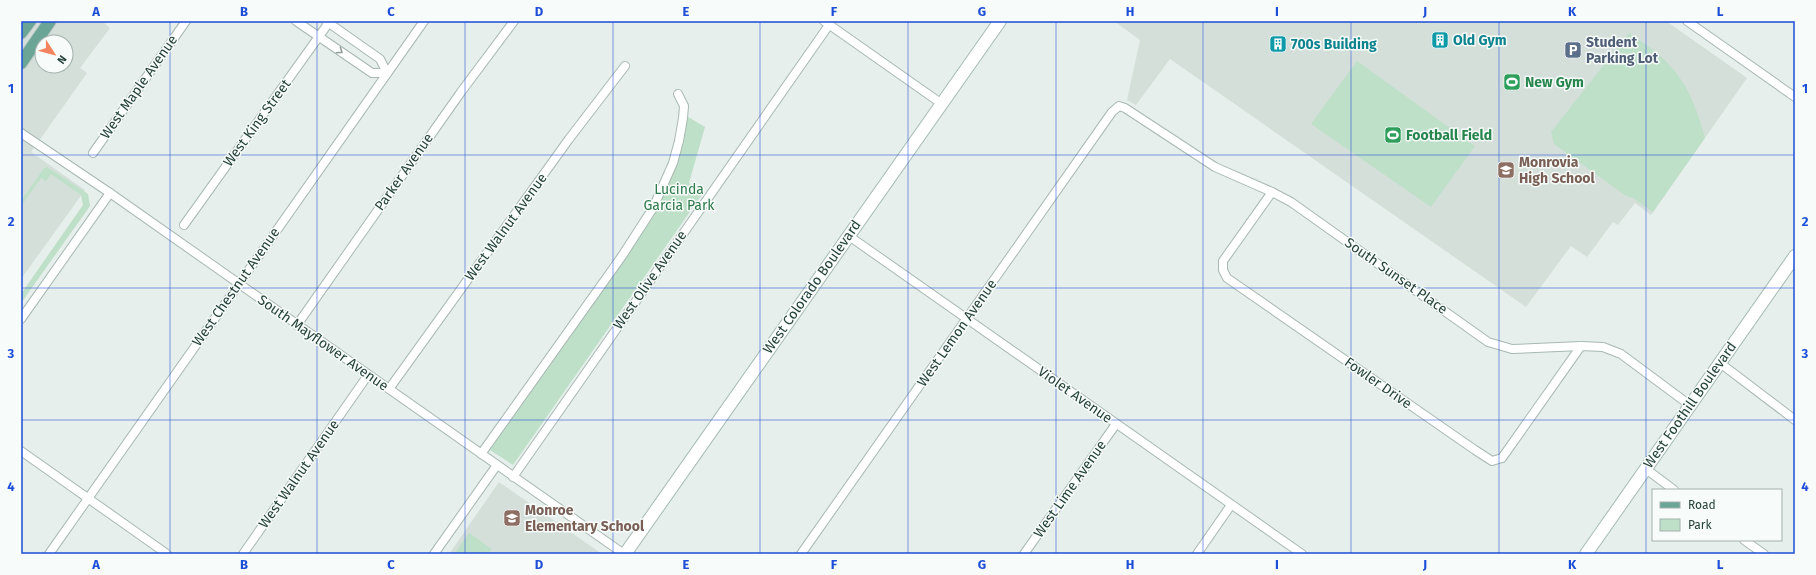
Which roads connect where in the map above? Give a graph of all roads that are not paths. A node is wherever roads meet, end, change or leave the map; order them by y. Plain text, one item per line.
1 (30, 21) edge
2 (50, 21) edge
3 (186, 21) edge
4 (296, 21) edge
5 (424, 21) edge
6 (514, 21) edge
7 (1000, 21) edge
8 (1687, 21) edge
9 (329, 22) edge
10 (826, 23) edge
11 (21, 34) edge
12 (319, 37) junction
13 (21, 63) edge
14 (625, 66) dead end
15 (388, 73) junction
16 (678, 94) dead end
17 (1795, 97) edge
18 (942, 104) junction
19 (1112, 112) joint
20 (21, 133) edge
21 (93, 153) dead end
22 (1272, 192) junction
23 (110, 193) junction
24 (184, 224) dead end
25 (849, 236) junction
26 (1795, 257) edge
27 (239, 283) junction
28 (21, 319) edge
29 (967, 319) junction
30 (297, 325) junction
31 (1581, 346) junction
32 (1720, 363) junction
33 (368, 375) junction
34 (389, 390) junction
35 (1691, 406) junction
36 (1795, 420) edge
37 (1116, 424) junction
38 (21, 451) edge
39 (480, 454) junction
40 (496, 465) junction
41 (1646, 469) junction
42 (513, 477) junction
43 (1673, 489) edge
44 (88, 499) junction
45 (1231, 505) junction
46 (1745, 541) edge
47 (49, 554) edge
48 (167, 554) edge
49 (243, 554) edge
50 (434, 554) edge
51 (625, 554) edge
52 (801, 554) edge
53 (1024, 554) edge
54 (1197, 554) edge
55 (1302, 554) edge
56 (1586, 554) edge
57 (1764, 554) edge

1 - 11 main road
2 - 13 main road
3 - 21 street, West Maple Avenue
4 - 12 street
5 - 15 street, West Chestnut Avenue
6 - 30 street, Parker Avenue
7 - 18 street, West Colorado Boulevard
8 - 17 street
9 - 12 street, West King Street
9 - 15 street
10 - 18 street
10 - 42 street, West Olive Avenue
12 -> 15 street
12 - 24 street, West King Street
14 - 34 street, West Walnut Avenue
15 - 27 street, West Chestnut Avenue
16 - 39 street
18 - 25 street, West Colorado Boulevard
19 - 22 street, South Sunset Place
19 - 29 street, West Lemon Avenue
20 - 23 street, South Mayflower Avenue
22 - 31 street, South Sunset Place
22 - 31 street, Fowler Drive
23 - 27 street, South Mayflower Avenue
23 - 28 street
25 - 29 street, Violet Avenue
25 - 51 street, West Colorado Boulevard
26 - 32 street, West Foothill Boulevard
27 - 30 street, South Mayflower Avenue
27 - 44 street, West Chestnut Avenue
29 - 37 street, Violet Avenue
29 - 52 street, West Lemon Avenue
30 - 33 street, South Mayflower Avenue
31 - 35 street, South Sunset Place
32 - 35 street, West Foothill Boulevard
32 - 36 street
33 - 34 street, South Mayflower Avenue
33 - 49 street, West Walnut Avenue
34 - 39 street, South Mayflower Avenue
35 - 41 street, West Foothill Boulevard
37 - 45 street, Violet Avenue
37 - 53 street, West Lime Avenue
38 - 44 street
39 - 40 street, South Mayflower Avenue
40 - 42 street, South Mayflower Avenue
40 - 50 street
41 - 43 street
41 - 56 street, West Foothill Boulevard
42 - 51 street, South Mayflower Avenue
44 - 47 street, West Chestnut Avenue
44 - 48 street
45 - 54 street
45 - 55 street, Violet Avenue
46 - 57 street

